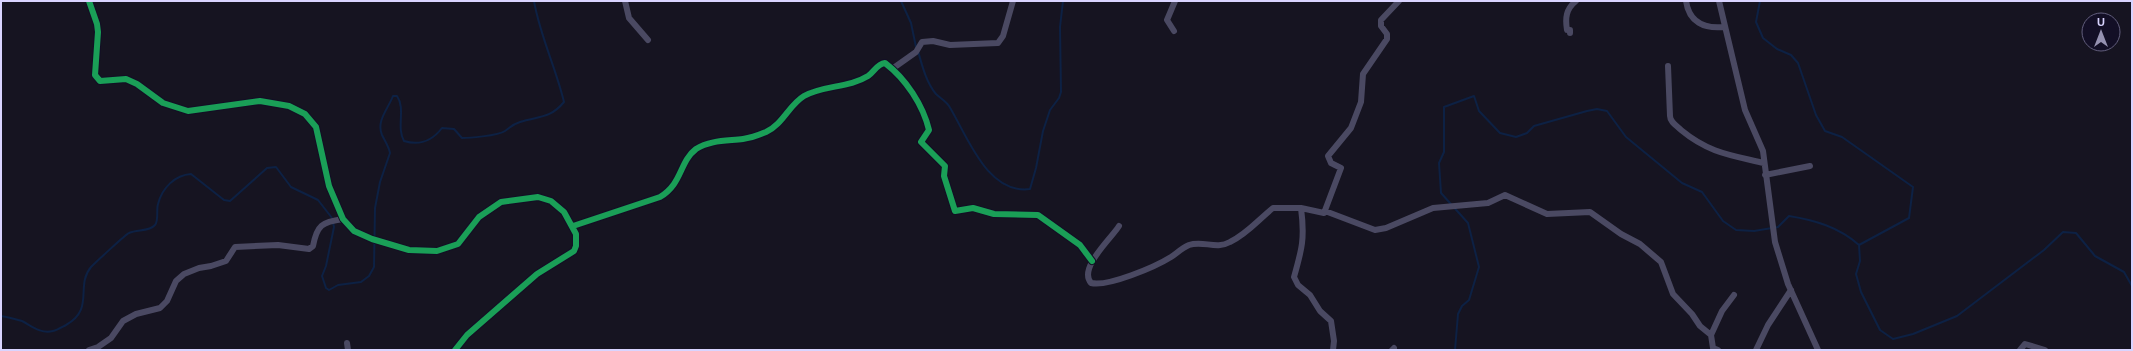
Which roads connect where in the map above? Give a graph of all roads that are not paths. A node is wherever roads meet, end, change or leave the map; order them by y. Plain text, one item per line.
1 (89, 1) edge
2 (625, 1) edge
3 (1013, 1) edge
4 (1175, 1) edge
5 (1399, 1) edge
6 (1576, 1) edge
7 (1686, 1) edge
8 (1719, 1) edge
9 (1724, 27) junction
10 (1174, 31) dead end
11 (1570, 33) dead end
12 (648, 40) dead end
13 (1668, 66) dead end
14 (892, 69) junction
15 (1764, 163) junction
16 (1810, 166) dead end
17 (1765, 175) junction
18 (1301, 208) junction
19 (1325, 210) junction
20 (343, 219) junction
21 (573, 226) junction
22 (1119, 226) dead end
23 (1092, 261) junction
24 (1791, 290) junction
25 (1734, 295) dead end
26 (1712, 335) junction
27 (347, 343) dead end
28 (89, 350) edge
29 (348, 350) edge
30 (455, 350) edge
31 (1333, 350) edge
32 (1718, 350) edge
33 (1756, 350) edge
34 (1818, 350) edge
35 (2020, 350) edge
36 (2045, 350) edge

1 - 20 street
2 - 12 street
3 - 14 street
4 - 10 street
5 - 19 street
6 - 11 street
7 - 9 street
8 - 9 street
9 - 15 street
13 - 15 street
14 - 21 street
14 - 23 street
15 - 17 street
16 - 17 street
17 - 24 street
18 - 19 street
18 - 23 street
18 - 31 street
19 - 26 street
20 - 21 street
20 - 28 street
21 - 30 street
22 - 23 street
24 - 33 street
24 - 34 street
25 - 26 street
26 - 32 street
27 - 29 street
35 - 36 street

